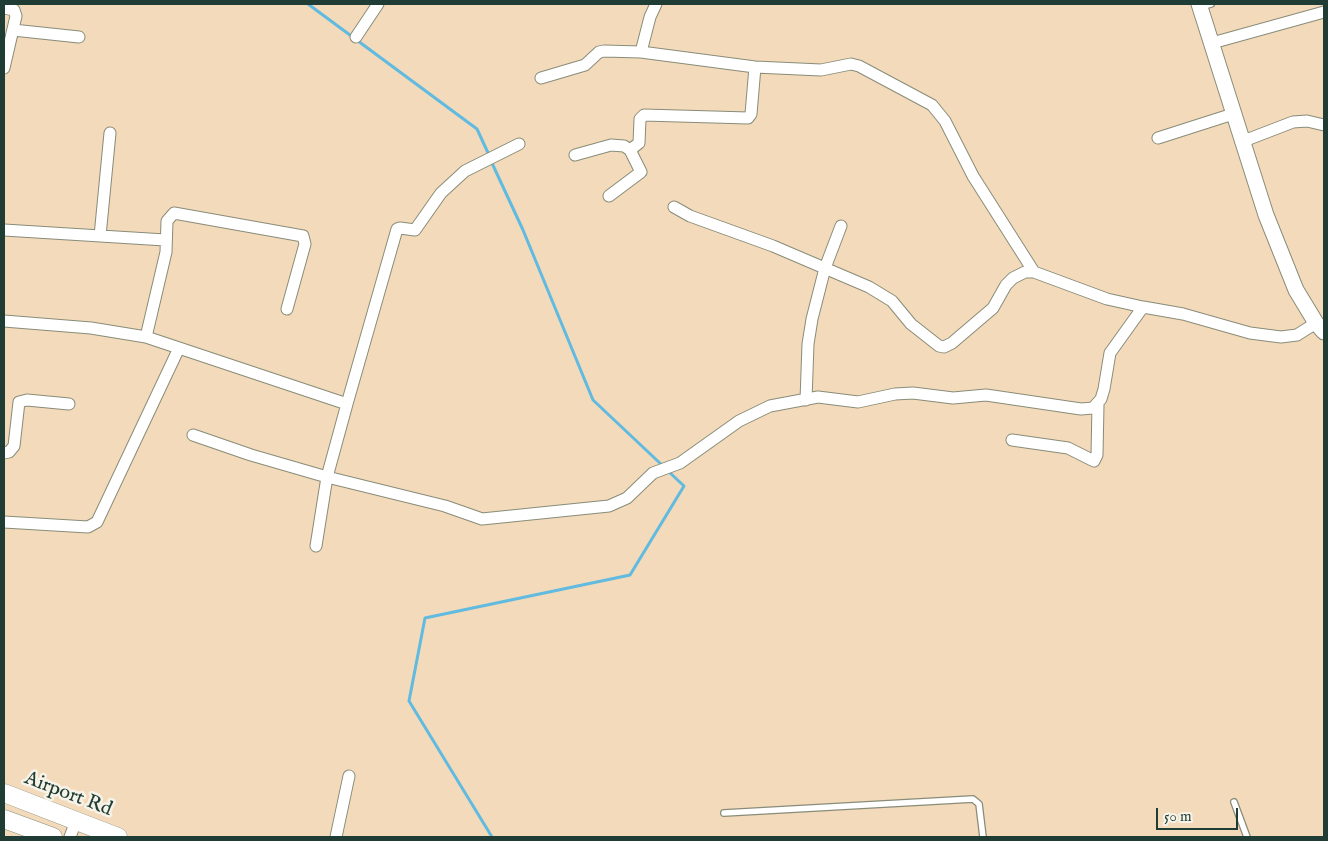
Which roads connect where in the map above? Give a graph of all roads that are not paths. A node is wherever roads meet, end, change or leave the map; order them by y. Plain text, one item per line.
1 (378, 4) edge
2 (656, 4) edge
3 (1203, 5) edge
4 (4, 8) edge
5 (1324, 12) edge
6 (12, 30) junction
7 (79, 37) dead end
8 (356, 37) dead end
9 (1212, 43) junction
10 (641, 52) junction
11 (755, 66) junction
12 (4, 68) edge
13 (541, 78) dead end
14 (1233, 114) junction
15 (1324, 125) edge
16 (110, 133) dead end
17 (1158, 138) dead end
18 (1241, 142) junction
19 (519, 144) dead end
20 (630, 150) junction
21 (575, 155) dead end
22 (609, 196) dead end
23 (674, 207) dead end
24 (841, 226) dead end
25 (4, 230) edge
26 (100, 236) junction
27 (165, 240) junction
28 (825, 268) junction
29 (1034, 272) junction
30 (1143, 307) junction
31 (287, 309) dead end
32 (4, 321) edge
33 (1320, 328) edge
34 (146, 337) junction
35 (180, 348) junction
36 (806, 400) junction
37 (69, 404) dead end
38 (347, 404) junction
39 (1098, 404) junction
40 (193, 435) dead end
41 (1012, 440) dead end
42 (4, 453) edge
43 (327, 477) junction
44 (4, 522) edge
45 (316, 546) dead end
46 (349, 776) dead end
47 (4, 793) edge
48 (1234, 802) dead end
49 (724, 813) dead end
50 (4, 819) edge
51 (73, 829) edge
52 (53, 837) edge
53 (118, 837) edge
54 (336, 837) edge
55 (983, 837) edge
56 (1247, 837) edge

1 - 8 street
2 - 10 street
3 - 9 street
4 - 6 street
5 - 9 street
6 - 7 street
6 - 12 street
9 - 14 street
10 - 11 street
10 - 13 street
11 - 20 street
11 - 29 street
14 - 17 street
14 - 18 street
15 - 18 street
16 - 26 street
18 - 33 street
19 - 38 street
20 - 21 street
20 - 22 street
23 - 28 street
24 - 28 street
25 - 26 street
26 - 27 street
27 - 31 street
27 - 34 street
28 - 29 street
28 - 36 street
29 - 30 street
30 - 33 street
30 - 39 street
32 - 34 street
34 - 35 street
35 - 38 street
35 - 44 street
36 - 39 street
36 - 43 street
37 - 42 street
38 - 43 street
39 - 41 street
40 - 43 street
43 - 45 street
46 - 54 street
47 - 51 main road, Airport Rd
48 - 56 lane
49 - 55 lane
50 - 52 main road
51 - 53 main road, Airport Rd

